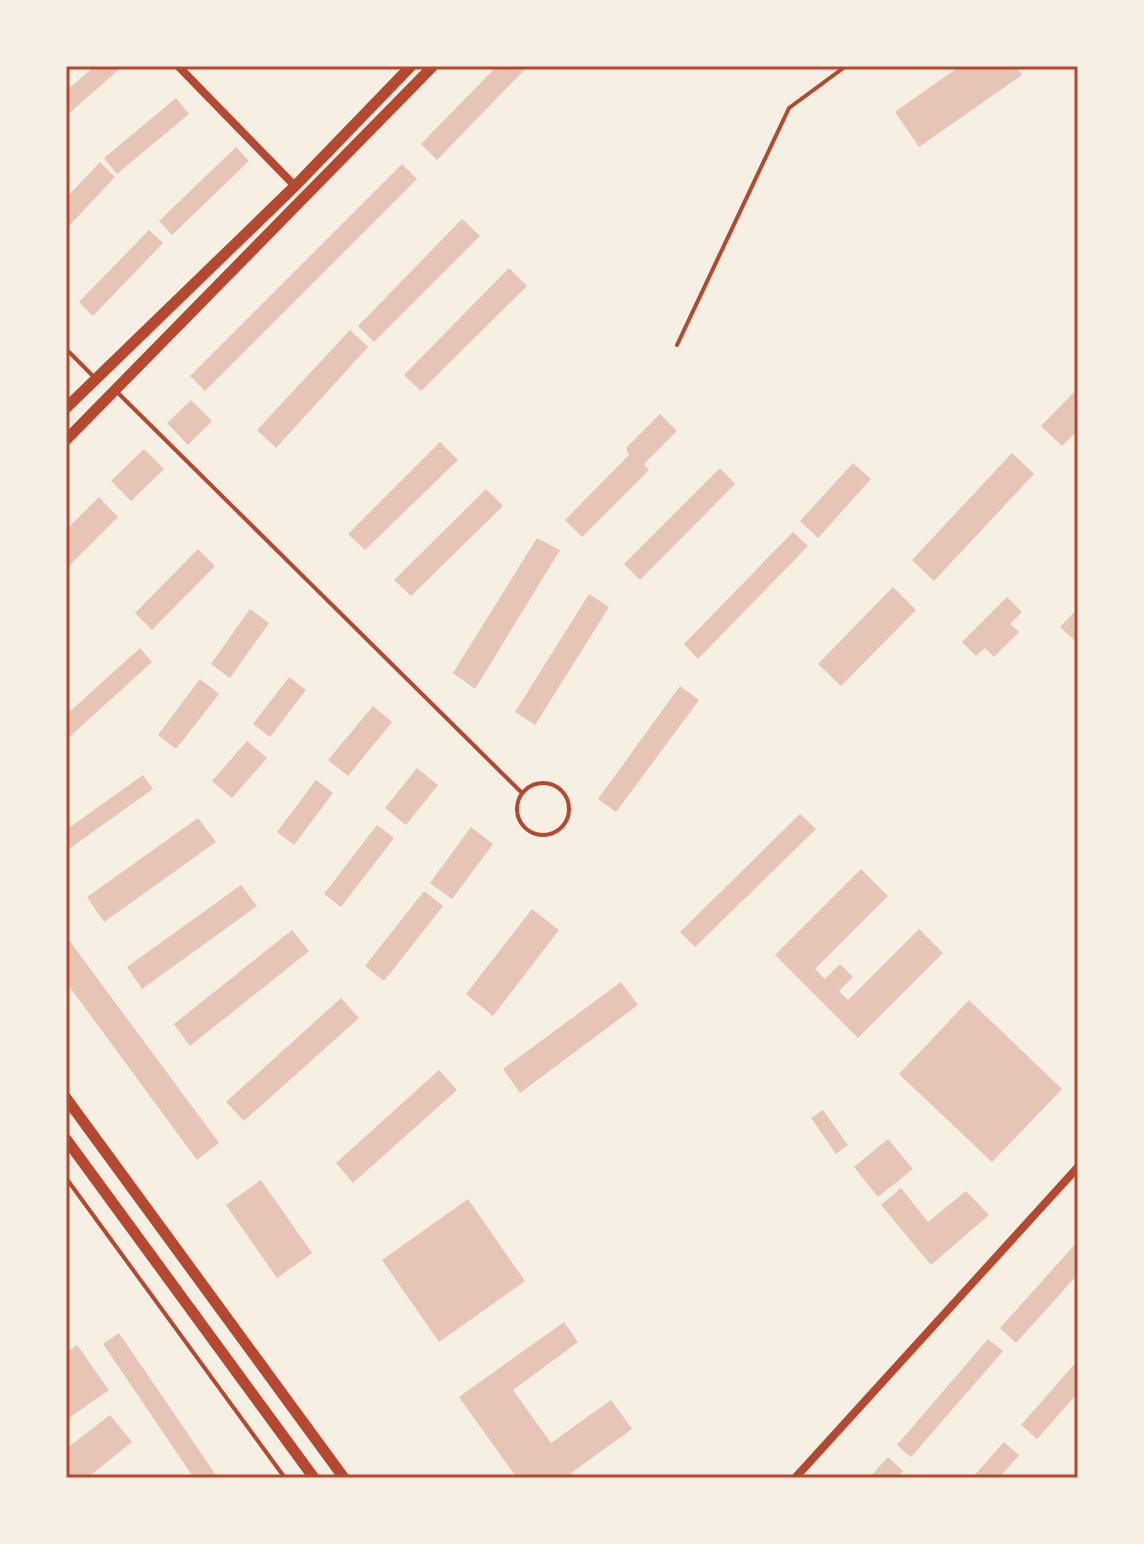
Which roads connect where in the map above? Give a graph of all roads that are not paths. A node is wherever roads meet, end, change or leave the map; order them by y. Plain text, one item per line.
1 (178, 66) edge
2 (411, 66) edge
3 (433, 66) edge
4 (846, 66) edge
5 (295, 186) junction
6 (677, 345) dead end
7 (66, 349) edge
8 (96, 378) junction
9 (115, 390) junction
10 (66, 408) edge
11 (66, 440) edge
12 (521, 792) junction
13 (66, 1098) edge
14 (66, 1139) edge
15 (1078, 1167) edge
16 (66, 1178) edge
17 (285, 1478) edge
18 (314, 1478) edge
19 (344, 1478) edge
20 (795, 1478) edge

1 - 5 street
2 - 5 main road
3 - 9 main road
4 - 6 lane
5 - 8 main road
7 - 8 lane
8 - 10 main road
9 - 11 main road
9 - 12 lane
12 - 12 lane
13 - 19 main road
14 - 18 main road
15 - 20 street
16 - 17 lane

